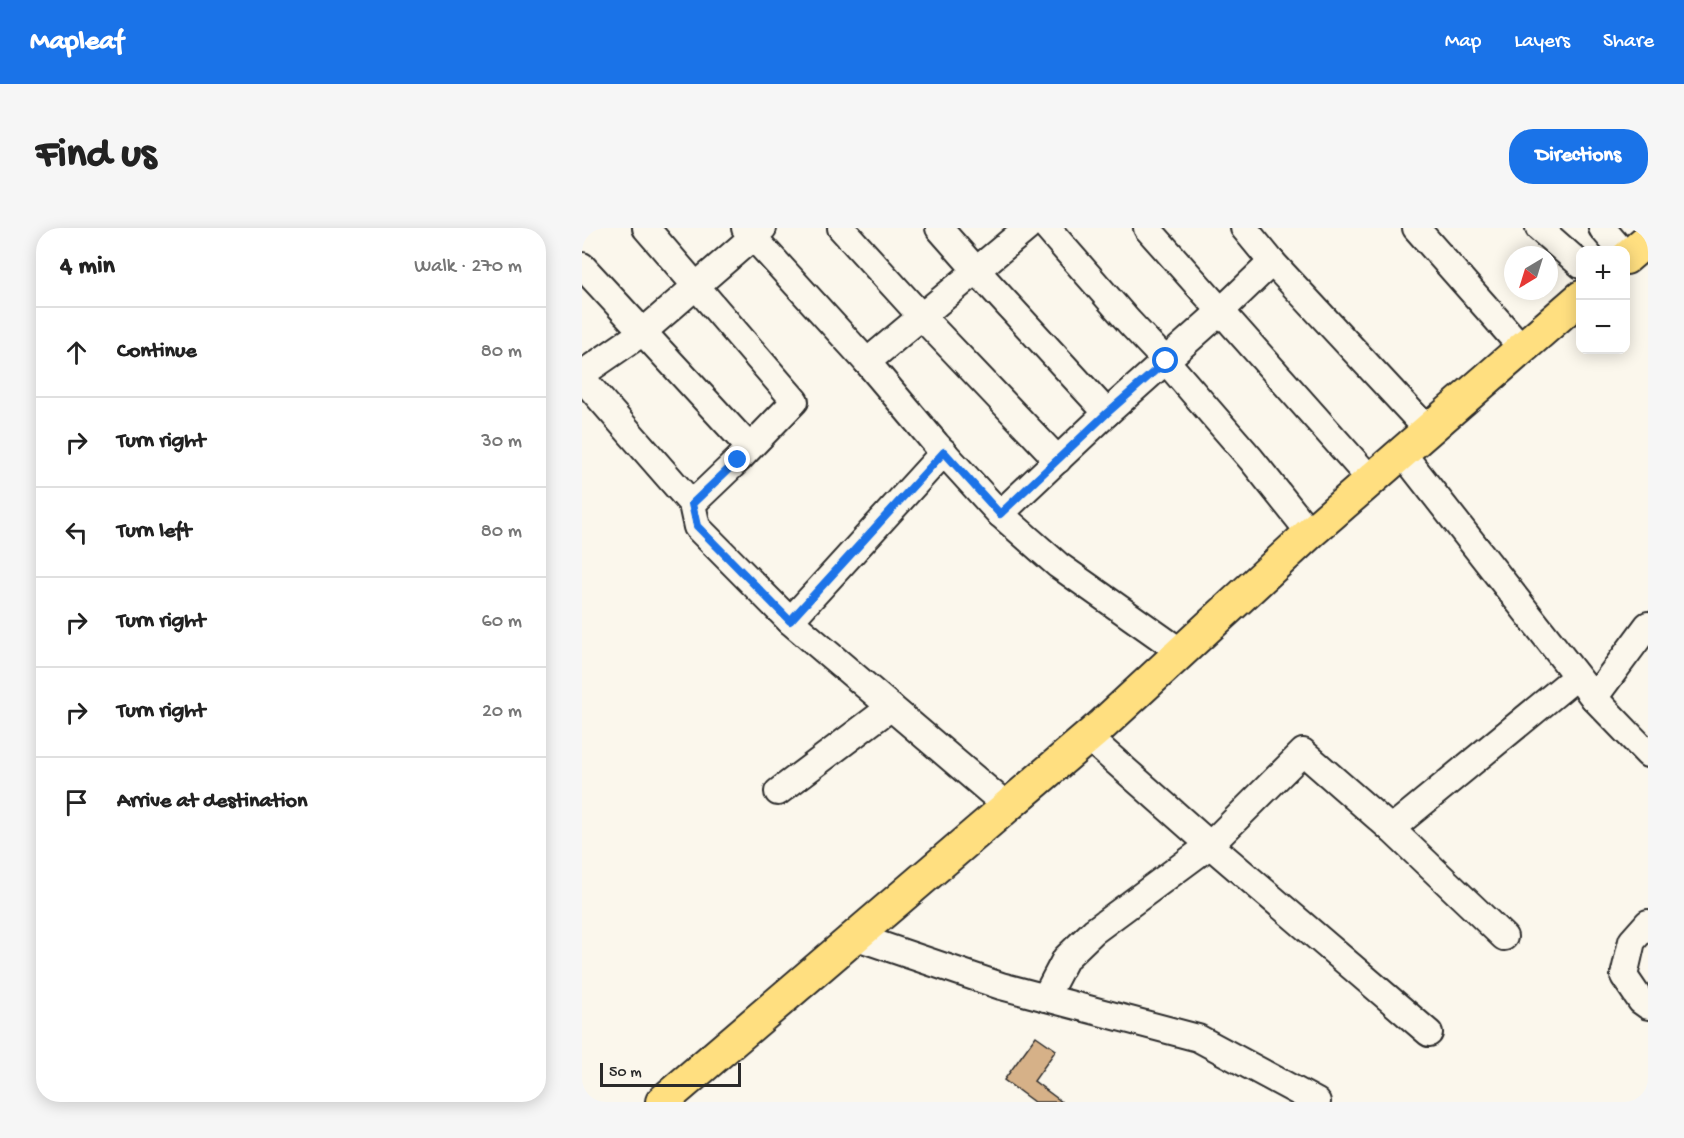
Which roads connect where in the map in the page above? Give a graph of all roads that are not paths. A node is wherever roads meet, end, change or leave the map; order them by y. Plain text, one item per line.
1 (646, 228) edge
2 (841, 228) edge
3 (939, 228) edge
4 (1027, 228) edge
5 (1147, 228) edge
6 (1244, 228) edge
7 (1416, 228) edge
8 (1539, 228) edge
9 (1602, 228) edge
10 (1052, 230) edge
11 (754, 231) edge
12 (1622, 246) edge
13 (1576, 261) edge
14 (1272, 262) junction
15 (582, 266) edge
16 (976, 270) junction
17 (696, 286) junction
18 (1578, 300) edge
19 (1221, 311) junction
20 (921, 316) junction
21 (642, 332) junction
22 (1522, 348) junction
23 (1166, 361) junction
24 (867, 362) junction
25 (582, 376) edge
26 (1107, 413) junction
27 (1428, 430) junction
28 (749, 447) junction
29 (944, 452) junction
30 (1402, 453) junction
31 (1058, 460) junction
32 (1371, 480) junction
33 (692, 504) junction
34 (1000, 514) junction
35 (1310, 533) junction
36 (790, 621) junction
37 (1648, 625) edge
38 (1181, 652) junction
39 (1571, 681) dead end
40 (1594, 698) junction
41 (891, 707) junction
42 (1088, 738) junction
43 (1648, 754) edge
44 (778, 792) dead end
45 (1007, 806) junction
46 (1391, 829) junction
47 (1210, 845) junction
48 (1648, 923) edge
49 (854, 936) junction
50 (1504, 937) dead end
51 (1045, 998) junction
52 (1648, 1006) edge
53 (1429, 1033) dead end
54 (671, 1099) edge
55 (1317, 1102) edge

1 - 17 street
2 - 20 street
3 - 16 street
4 - 16 street
5 - 19 street
6 - 14 street
7 - 22 street
8 - 13 street
9 - 12 street
10 - 23 street
11 - 17 street
11 - 24 street
14 - 19 street
14 - 27 street
15 - 21 street
16 - 20 street
16 - 26 street
17 - 21 street
17 - 28 street
18 - 22 main road
19 - 23 street
19 - 32 street
20 - 24 street
20 - 31 street
21 - 25 street
21 - 28 street
22 - 27 main road
23 - 26 street
23 - 35 street
24 - 29 street
25 - 33 street
26 - 31 street
27 - 30 main road
28 - 33 street
29 - 34 street
29 - 36 street
30 - 32 main road
30 - 40 street
31 - 34 street
32 - 35 main road
33 - 36 street
34 - 38 street
35 - 38 main road
36 - 41 street
37 - 40 street
38 - 42 main road
39 - 46 street
40 - 43 street
41 - 44 street
41 - 45 street
42 - 45 main road
42 - 47 street
45 - 49 main road
46 - 47 street
46 - 50 street
47 - 51 street
47 - 53 street
48 - 52 street
49 - 51 street
49 - 54 main road
51 - 55 street

